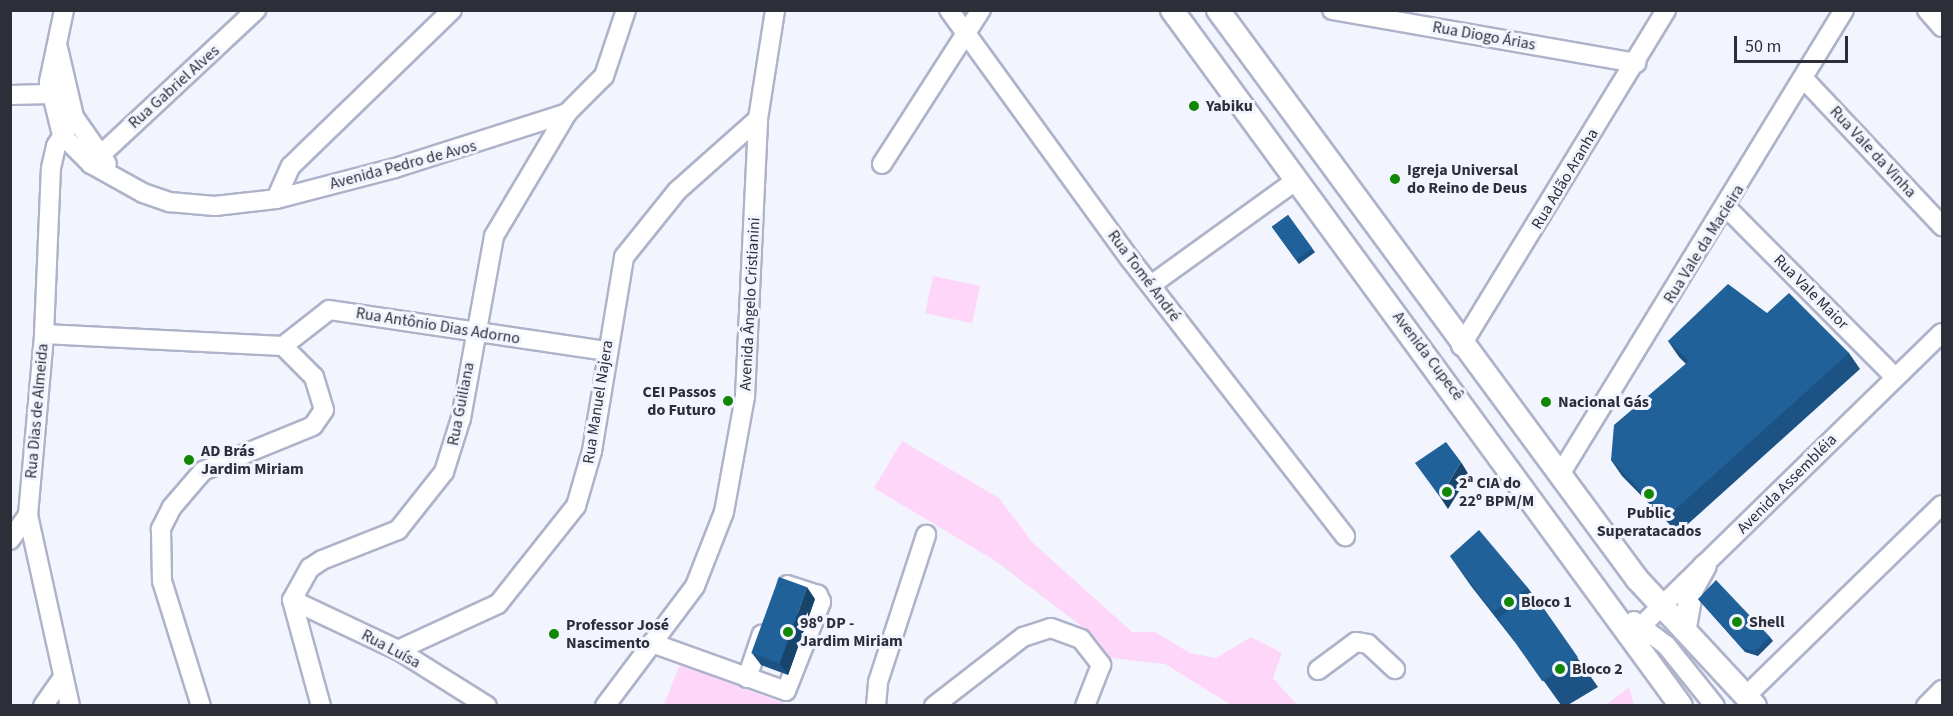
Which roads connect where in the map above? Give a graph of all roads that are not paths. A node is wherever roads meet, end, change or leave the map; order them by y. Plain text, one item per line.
1 (64, 10) edge
2 (256, 10) edge
3 (452, 10) edge
4 (626, 10) edge
5 (775, 10) edge
6 (949, 10) edge
7 (981, 10) edge
8 (1172, 10) edge
9 (1218, 10) edge
10 (1332, 10) edge
11 (1666, 10) edge
12 (1844, 10) edge
13 (970, 35) junction
14 (57, 42) junction
15 (1636, 63) junction
16 (1804, 79) junction
17 (50, 94) junction
18 (10, 95) edge
19 (567, 113) junction
20 (74, 117) junction
21 (758, 119) junction
22 (62, 135) junction
23 (95, 159) junction
24 (882, 164) dead end
25 (1295, 180) junction
26 (276, 199) junction
27 (1727, 208) junction
28 (1942, 226) edge
29 (1151, 285) junction
30 (475, 332) junction
31 (1942, 333) edge
32 (44, 334) junction
33 (283, 346) junction
34 (1461, 346) junction
35 (605, 351) junction
36 (1894, 377) junction
37 (1559, 476) junction
38 (1942, 505) edge
39 (28, 515) junction
40 (926, 535) dead end
41 (1345, 536) dead end
42 (10, 540) edge
43 (1705, 566) junction
44 (292, 600) junction
45 (1663, 607) junction
46 (1685, 627) junction
47 (1637, 631) junction
48 (652, 643) junction
49 (1666, 645) junction
50 (398, 650) junction
51 (1395, 669) dead end
52 (1318, 670) dead end
53 (747, 678) junction
54 (61, 680) junction
55 (1942, 690) edge
56 (1751, 700) edge
57 (1089, 704) edge
58 (43, 705) edge
59 (70, 705) edge
60 (201, 705) edge
61 (321, 705) edge
62 (487, 705) edge
63 (605, 705) edge
64 (876, 705) edge
65 (934, 705) edge
66 (1681, 705) edge
67 (1715, 705) edge
68 (1926, 705) edge

1 - 14 street, Avenida Pedro de Avos
2 - 23 street, Rua Gabriel Alves
3 - 26 street
4 - 19 street, Avenida Pedro de Avos
5 - 21 street, Avenida Ângelo Cristianini
6 - 13 street, Rua Tomé André
7 - 13 street
8 - 25 main road, Avenida Cupecê
9 - 34 main road, Avenida Cupecê
10 - 15 street, Rua Diogo Árias
11 - 15 street, Rua Adão Aranha
12 - 16 street, Rua Vale da Macieira
13 - 24 street
13 - 29 street, Rua Tomé André
14 - 17 street, Avenida Pedro de Avos
14 - 20 street, Avenida Pedro de Avos
15 - 34 street, Rua Adão Aranha
16 - 27 street, Rua Vale da Macieira
16 - 28 street, Rua Vale da Vinha
17 - 18 street
17 - 22 street, Avenida Pedro de Avos
19 - 26 street, Avenida Pedro de Avos
19 - 30 street, Rua Guiliana
20 - 22 street, Rua Dias de Almeida
20 - 23 street, Avenida Pedro de Avos
21 - 35 street, Rua Manuel Najera
21 - 48 street, Avenida Ângelo Cristianini
22 - 23 street, Avenida Pedro de Avos
22 - 32 street, Rua Dias de Almeida
23 - 26 street, Avenida Pedro de Avos
25 - 29 street
25 - 47 main road, Avenida Cupecê
27 - 36 street, Rua Vale Maior
27 - 37 street, Rua Vale da Macieira
29 - 41 street, Rua Tomé André
30 - 33 street, Rua Antônio Dias Adorno
30 - 35 street, Rua Antônio Dias Adorno
30 - 44 street, Rua Guiliana
31 - 36 street, Avenida Assembléia
32 - 33 street
32 - 39 street, Rua Dias de Almeida
33 - 60 street
34 - 37 main road, Avenida Cupecê
35 - 50 street, Rua Manuel Najera
36 - 43 street, Avenida Assembléia
37 - 45 main road, Avenida Cupecê
38 - 56 street
39 - 42 street
39 - 54 street, Rua Dias de Almeida
40 - 64 street
43 - 45 street, Avenida Assembléia
43 - 46 main road
44 - 50 street, Rua Luísa
44 - 61 street
45 - 46 main road, Avenida Cupecê
45 - 47 street, Avenida Assembléia
45 - 49 street
46 - 56 main road, Avenida Cupecê
47 - 49 street
47 - 66 main road, Avenida Cupecê
48 - 53 street
48 - 63 street, Avenida Ângelo Cristianini
49 - 67 street
50 - 62 street, Rua Luísa
51 - 52 street
53 - 53 street
54 - 58 street
54 - 59 street, Rua Dias de Almeida
55 - 68 street
57 - 65 street

